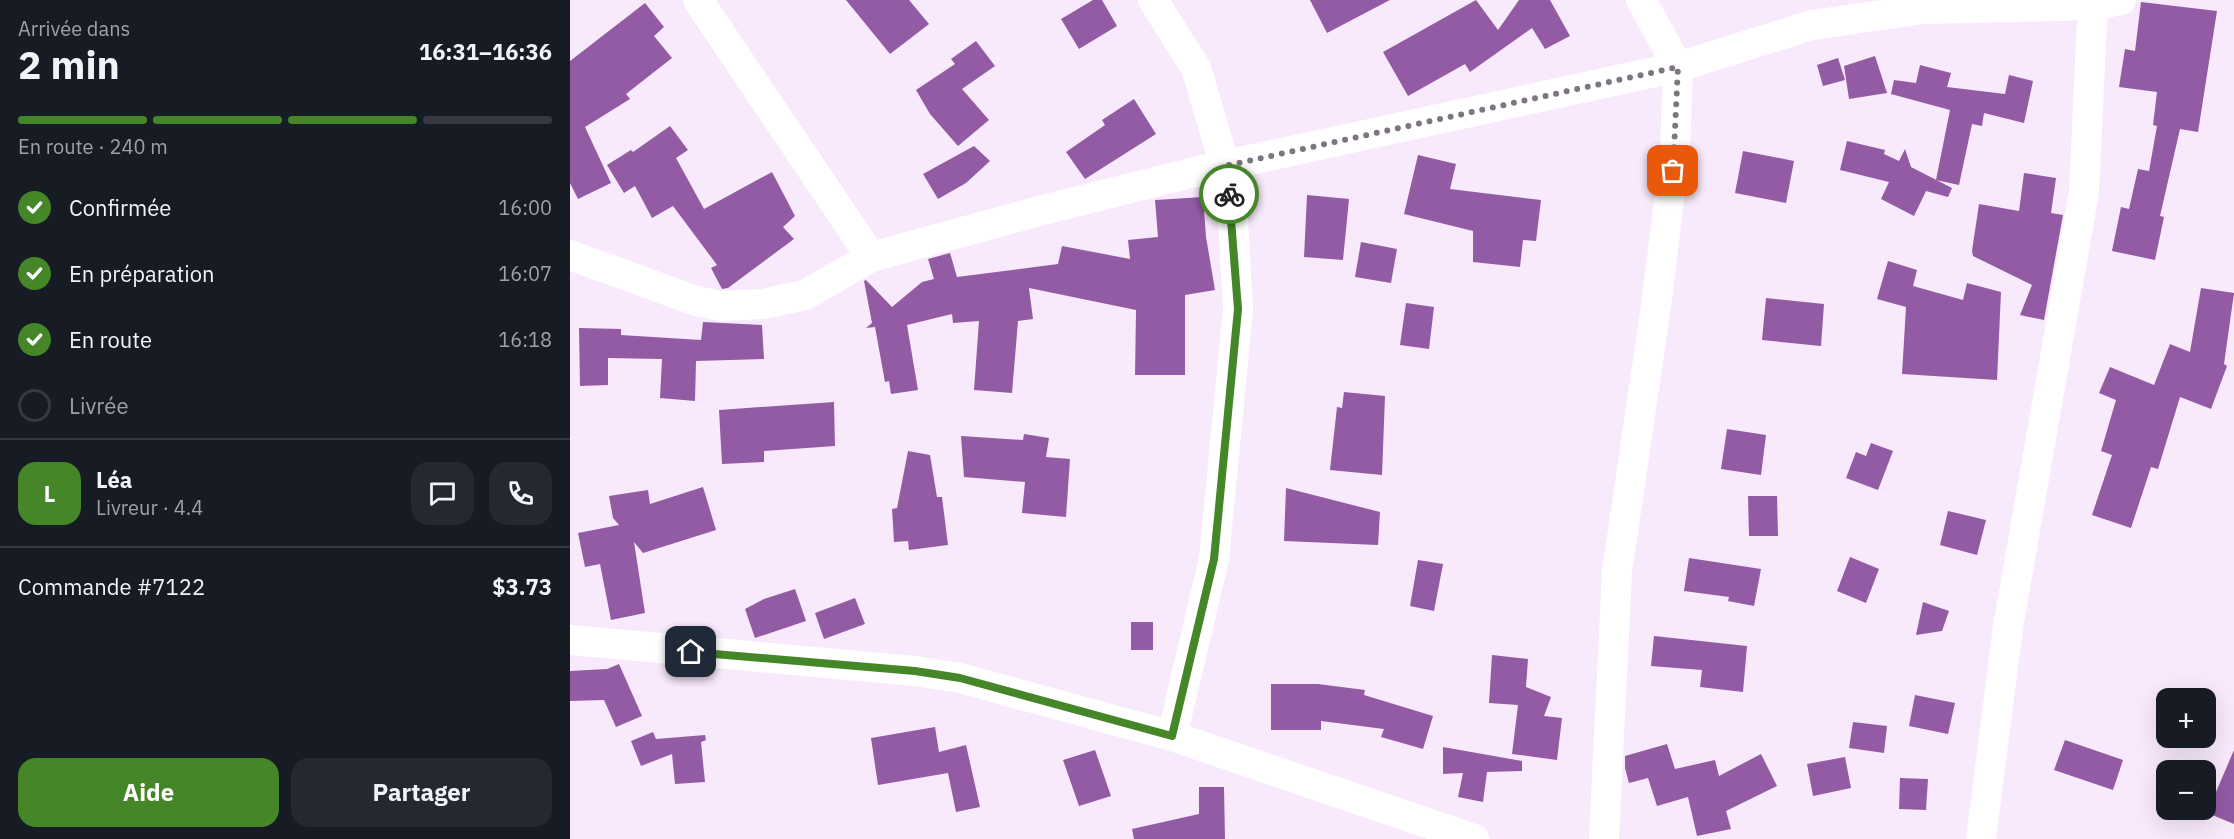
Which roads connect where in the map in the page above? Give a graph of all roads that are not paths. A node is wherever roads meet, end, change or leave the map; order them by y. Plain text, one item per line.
1 (698, 0) edge
2 (1153, 0) edge
3 (1641, 0) edge
4 (2103, 2) edge
5 (1678, 67) junction
6 (1225, 166) junction
7 (570, 255) edge
8 (871, 257) junction
9 (570, 640) edge
10 (1172, 736) junction
11 (1474, 839) edge
12 (1604, 839) edge
13 (1982, 839) edge

1 - 8 street
2 - 6 street
3 - 5 street
4 - 5 street
4 - 13 street
5 - 6 street
5 - 12 street
6 - 8 street
6 - 10 street
7 - 8 street
9 - 10 street
10 - 11 street

